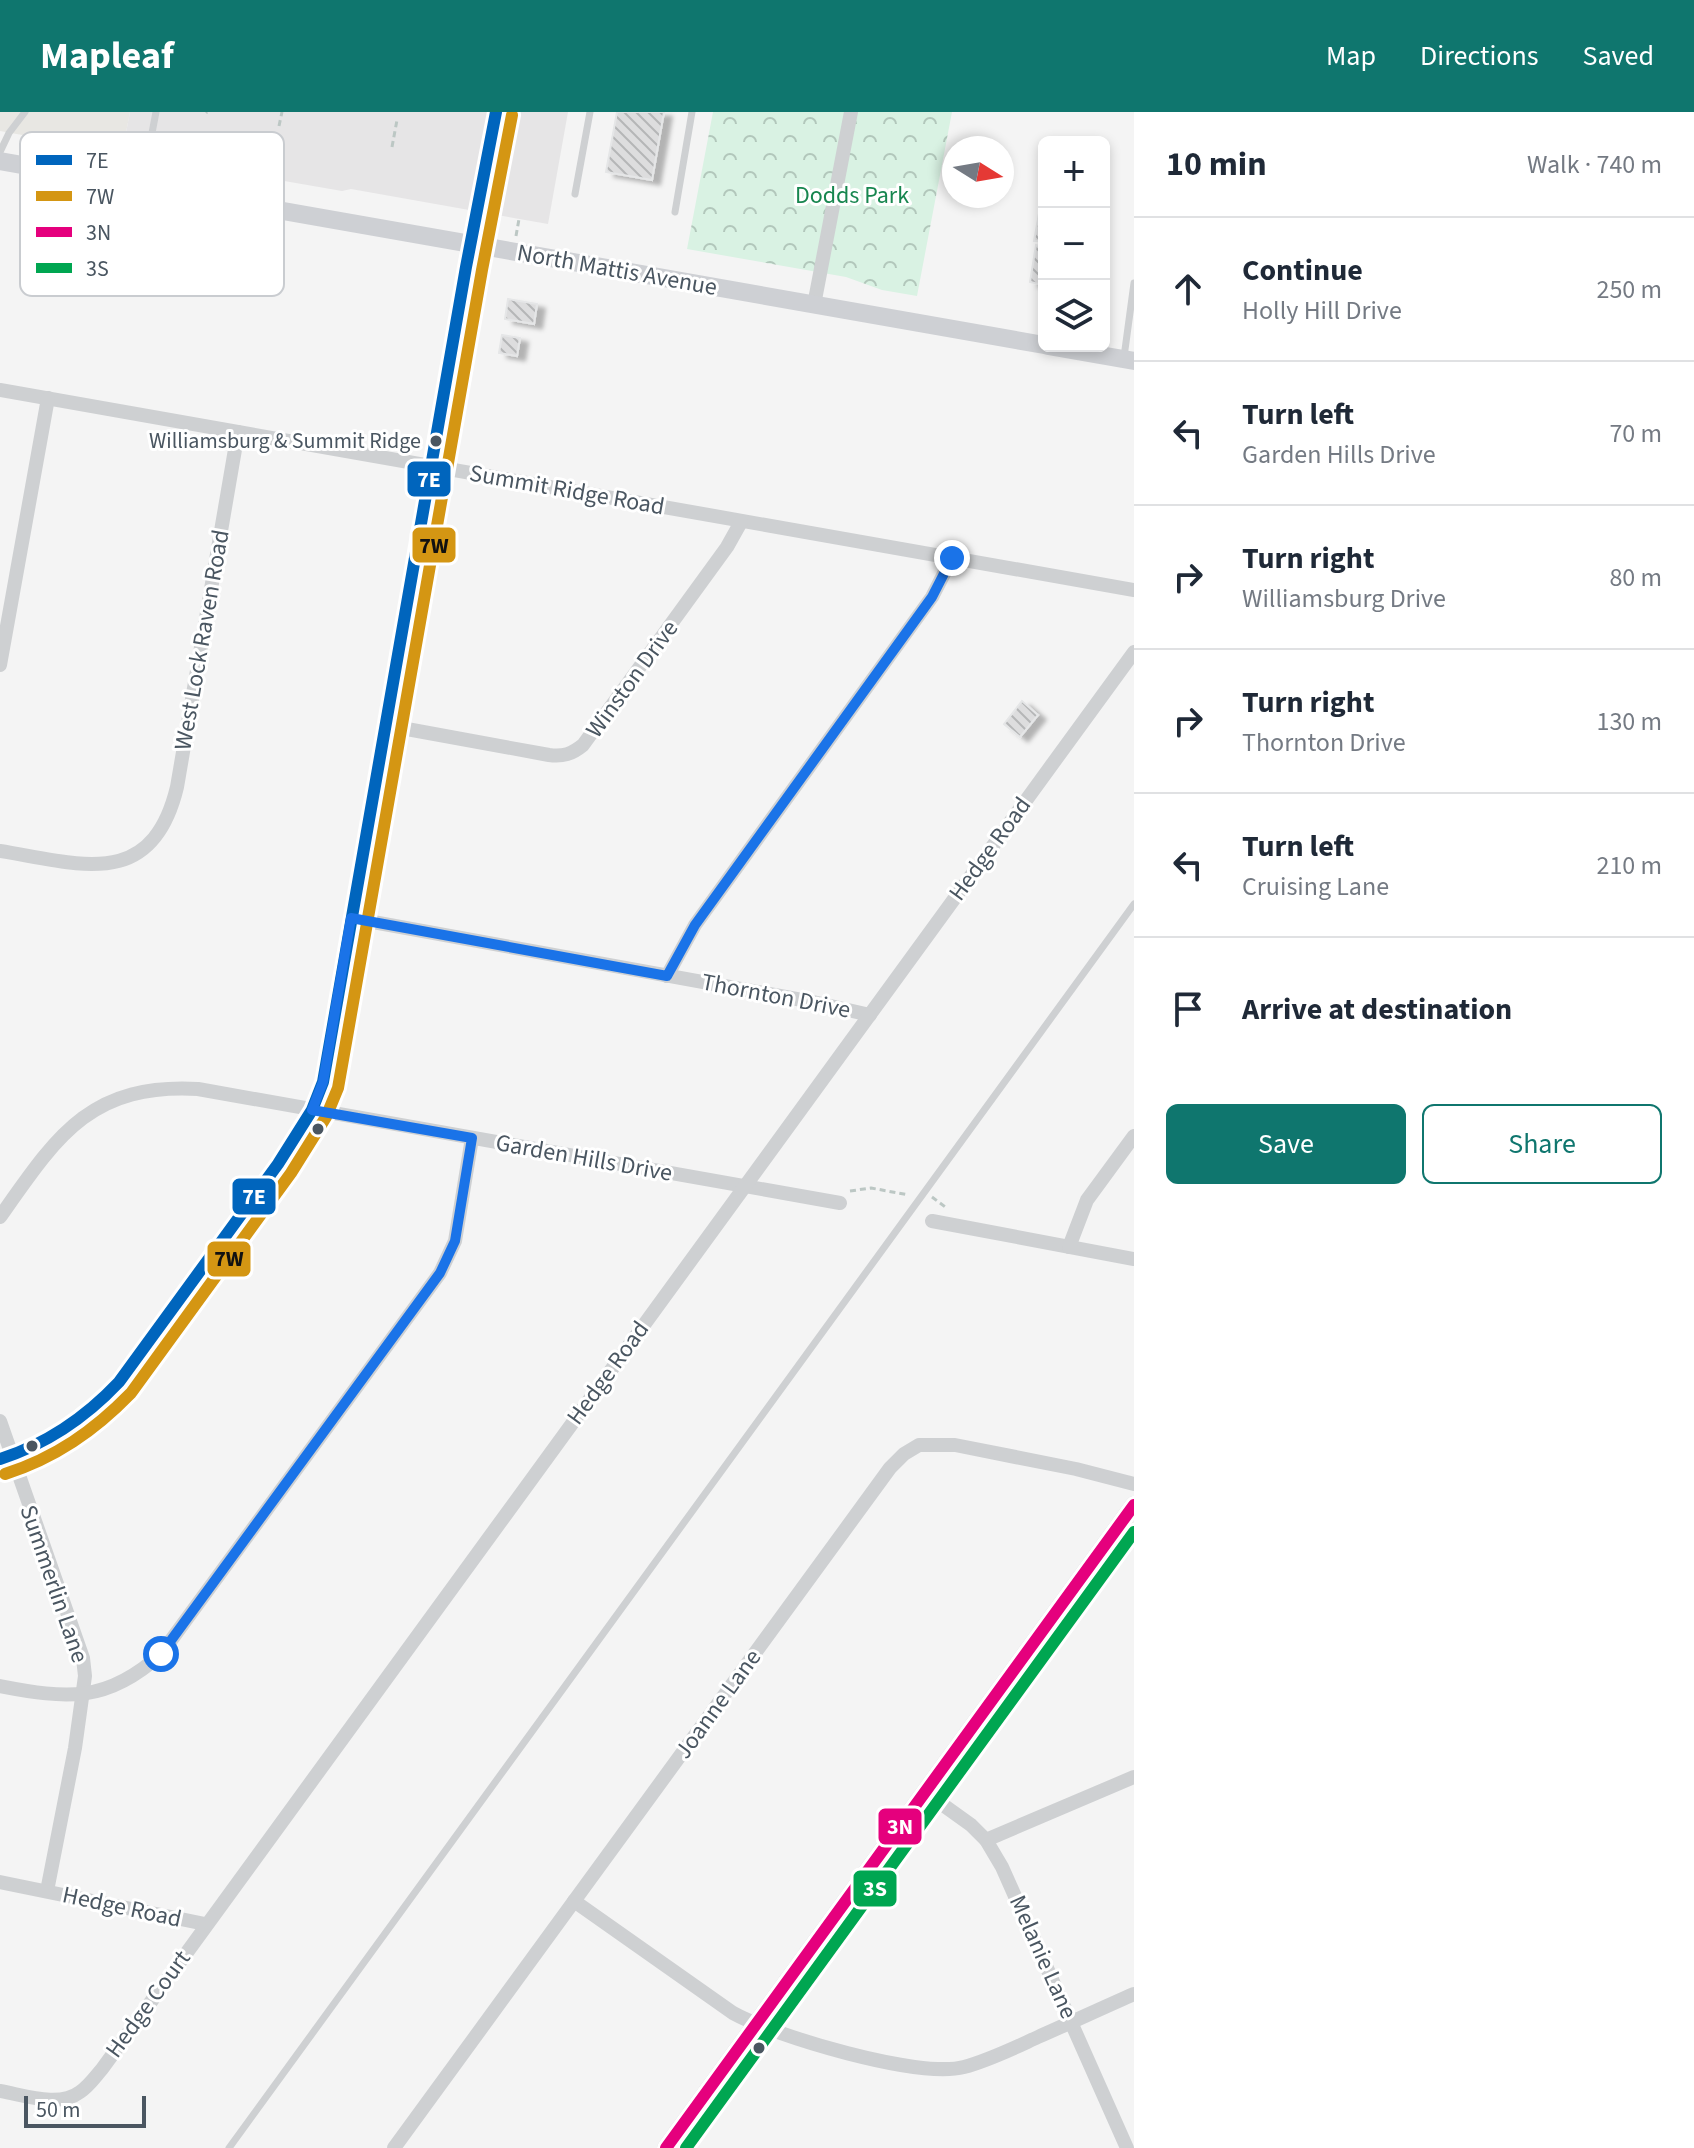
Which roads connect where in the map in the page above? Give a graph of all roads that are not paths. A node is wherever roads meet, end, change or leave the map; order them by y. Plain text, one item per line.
1 (12, 112) edge
2 (25, 112) edge
3 (156, 112) edge
4 (496, 112) edge
5 (590, 112) edge
6 (692, 112) edge
7 (851, 112) edge
8 (19, 120) junction
9 (152, 132) edge
10 (0, 152) edge
11 (0, 161) edge
12 (20, 165) edge
13 (575, 194) dead end
14 (284, 212) edge
15 (675, 212) dead end
16 (470, 245) junction
17 (1134, 283) edge
18 (814, 305) junction
19 (1038, 345) edge
20 (1082, 352) edge
21 (1129, 360) edge
22 (0, 390) edge
23 (48, 398) junction
24 (238, 432) junction
25 (432, 465) junction
26 (741, 522) junction
27 (952, 558) junction
28 (1134, 590) edge
29 (1134, 652) edge
30 (0, 665) edge
31 (385, 725) junction
32 (0, 851) edge
33 (1134, 904) edge
34 (351, 918) junction
35 (667, 976) junction
36 (870, 1015) junction
37 (312, 1110) junction
38 (1134, 1136) edge
39 (472, 1138) junction
40 (745, 1185) junction
41 (837, 1202) road end
42 (0, 1217) edge
43 (932, 1221) dead end
44 (1069, 1247) junction
45 (1134, 1259) edge
46 (0, 1421) edge
47 (5, 1457) edge
48 (1134, 1484) edge
49 (1134, 1505) edge
50 (0, 1686) edge
51 (83, 1695) junction
52 (1134, 1777) edge
53 (925, 1792) junction
54 (986, 1840) junction
55 (0, 1882) edge
56 (47, 1891) junction
57 (574, 1901) junction
58 (205, 1924) junction
59 (1134, 1994) edge
60 (1071, 2022) junction
61 (755, 2025) junction
62 (0, 2091) edge
63 (229, 2148) edge
64 (394, 2148) edge
65 (666, 2148) edge
66 (1127, 2148) edge

1 - 8 lane
2 - 8 lane
3 - 9 lane
4 - 16 lane
5 - 13 lane
6 - 15 lane
7 - 18 street
8 - 10 lane
11 - 12 main road, North Mattis Avenue
14 - 16 main road, North Mattis Avenue
16 - 18 main road, North Mattis Avenue
16 - 25 street
17 - 21 lane
18 - 19 main road, North Mattis Avenue
20 - 21 main road, North Mattis Avenue
22 - 23 street, Summit Ridge Road
23 - 24 street, Summit Ridge Road
23 - 30 street
24 - 25 street, Summit Ridge Road
24 - 32 street, West Lock Raven Road
25 - 26 street, Summit Ridge Road
25 - 31 street
26 - 27 street, Summit Ridge Road
26 - 31 street, Winston Drive
27 - 28 street, Summit Ridge Road
27 - 35 street
29 - 36 street, Hedge Road
31 - 34 street
33 - 63 lane
34 - 35 street, Thornton Drive
34 - 37 street
35 - 36 street, Thornton Drive
36 - 40 street, Hedge Road
37 - 39 street, Garden Hills Drive
37 - 42 street, Garden Hills Drive
37 - 47 street
38 - 44 street
39 - 40 street, Garden Hills Drive
39 - 51 street
40 - 41 street, Garden Hills Drive
40 - 58 street, Hedge Road
43 - 44 street
44 - 45 street
46 - 47 street, Summerlin Lane
47 - 51 street, Summerlin Lane
48 - 57 street, Joanne Lane
49 - 53 main road
50 - 51 street
51 - 56 street, Summerlin Lane
52 - 54 street
53 - 54 street, Melanie Lane
53 - 61 main road
54 - 60 street, Melanie Lane
55 - 56 street, Hedge Road
56 - 58 street, Hedge Road
57 - 61 street
57 - 64 street, Joanne Lane
58 - 62 street, Hedge Court
59 - 60 street
60 - 61 street
60 - 66 street, Melanie Lane
61 - 65 main road

